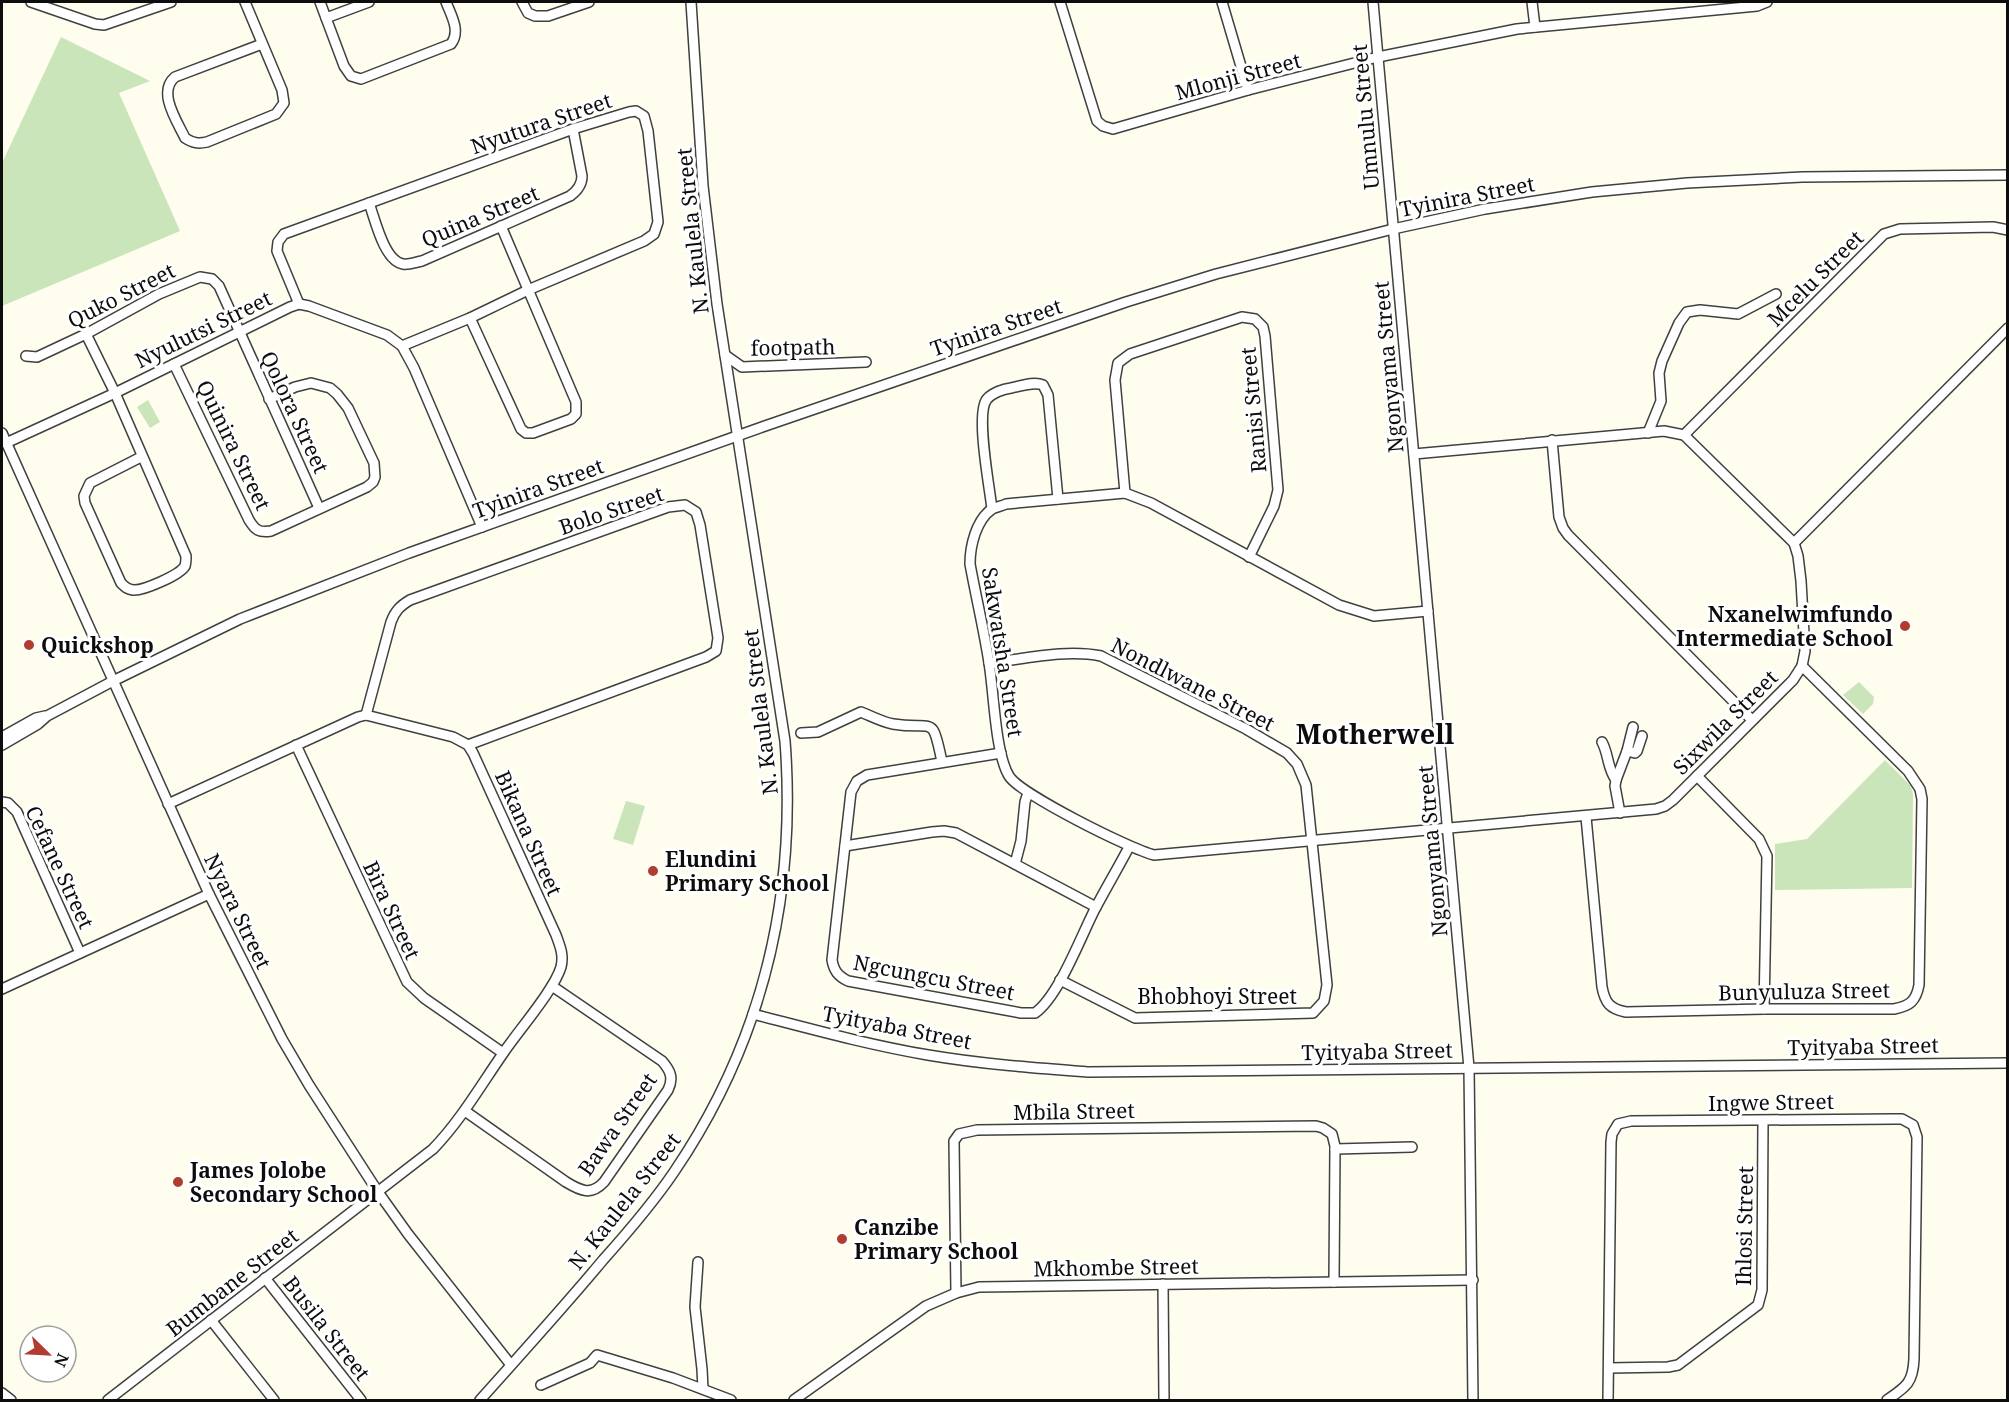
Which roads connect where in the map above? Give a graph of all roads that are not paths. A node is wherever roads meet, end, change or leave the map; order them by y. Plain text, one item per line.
1 (31, 2) edge
2 (171, 2) edge
3 (245, 2) edge
4 (320, 2) edge
5 (369, 2) edge
6 (446, 2) edge
7 (522, 2) edge
8 (589, 2) edge
9 (691, 2) edge
10 (1060, 2) edge
11 (1222, 2) edge
12 (1373, 2) edge
13 (1532, 2) edge
14 (1767, 2) edge
15 (326, 18) junction
16 (1534, 27) junction
17 (262, 44) junction
18 (1378, 57) junction
19 (1248, 90) junction
20 (573, 129) junction
21 (2007, 175) edge
22 (369, 203) junction
23 (501, 226) junction
24 (1393, 229) junction
25 (2007, 230) edge
26 (528, 290) junction
27 (1776, 294) dead end
28 (299, 304) junction
29 (470, 318) junction
30 (2007, 328) edge
31 (238, 332) junction
32 (86, 334) junction
33 (402, 346) junction
34 (725, 355) junction
35 (26, 356) dead end
36 (866, 363) dead end
37 (174, 364) junction
38 (115, 393) junction
39 (269, 399) junction
40 (2, 433) edge
41 (1648, 433) junction
42 (738, 435) junction
43 (1684, 435) junction
44 (1552, 440) junction
45 (6, 443) junction
46 (1414, 454) junction
47 (141, 457) junction
48 (1125, 493) junction
49 (1058, 499) junction
50 (319, 508) junction
51 (992, 509) junction
52 (483, 527) junction
53 (1794, 543) junction
54 (1249, 556) junction
55 (1428, 611) junction
56 (989, 663) junction
57 (1803, 666) junction
58 (113, 681) junction
59 (366, 715) junction
60 (47, 716) junction
61 (1752, 720) junction
62 (1633, 727) dead end
63 (801, 733) dead end
64 (1642, 736) dead end
65 (2, 737) edge
66 (1602, 742) dead end
67 (2, 745) edge
68 (296, 745) junction
69 (468, 745) junction
70 (1627, 751) junction
71 (1001, 753) junction
72 (942, 762) junction
73 (1697, 776) junction
74 (1616, 780) junction
75 (1028, 793) junction
76 (2, 802) edge
77 (168, 804) junction
78 (1620, 813) junction
79 (1586, 816) junction
80 (1448, 829) junction
81 (1311, 840) junction
82 (845, 846) junction
83 (1129, 847) junction
84 (1015, 864) junction
85 (208, 894) junction
86 (1096, 907) junction
87 (80, 953) junction
88 (1060, 980) junction
89 (552, 986) junction
90 (2, 989) edge
91 (1764, 1009) junction
92 (753, 1014) junction
93 (503, 1053) junction
94 (2007, 1063) edge
95 (1469, 1068) junction
96 (465, 1111) junction
97 (1763, 1121) junction
98 (1412, 1147) dead end
99 (1335, 1149) junction
100 (378, 1192) junction
101 (698, 1262) dead end
102 (265, 1278) junction
103 (1473, 1280) junction
104 (1334, 1282) junction
105 (1163, 1284) junction
106 (956, 1293) junction
107 (211, 1320) junction
108 (511, 1365) junction
109 (1609, 1368) junction
110 (541, 1385) dead end
111 (703, 1389) junction
112 (2, 1393) edge
113 (11, 1401) edge
114 (108, 1401) edge
115 (274, 1401) edge
116 (361, 1401) edge
117 (480, 1401) edge
118 (730, 1401) edge
119 (794, 1401) edge
120 (1164, 1401) edge
121 (1473, 1401) edge
122 (1608, 1401) edge
123 (1887, 1401) edge

1 - 2 street
3 - 17 street
4 - 15 street
5 - 15 street
6 - 15 street
7 - 8 street
9 - 34 street, N. Kaulela Street
10 - 19 street, Mlonji Street
11 - 19 street
12 - 18 street, Umnulu Street
13 - 16 street
14 - 16 street, Mlonji Street
16 - 18 street, Mlonji Street
17 - 17 street
18 - 19 street, Mlonji Street
18 - 24 street, Umnulu Street
20 - 22 street, Nyutura Street
20 - 23 street, Quina Street
20 - 26 street, Nyutura Street
21 - 24 street, Tyinira Street
22 - 23 street, Quina Street
22 - 28 street, Nyutura Street
23 - 26 street
24 - 42 street, Tyinira Street
24 - 46 street, Ngonyama Street
25 - 43 street, Mcelu Street
26 - 29 street, Nyutura Street
26 - 29 street
27 - 41 street
28 - 31 street, Nyulutsi Street
28 - 33 street, Nyulutsi Street
29 - 33 street, Nyutura Street
30 - 53 street
31 - 32 street, Quko Street
31 - 37 street, Nyulutsi Street
31 - 39 street, Qolora Street
32 - 35 street, Quko Street
32 - 38 street
33 - 52 street
34 - 36 street, footpath
34 - 42 street, N. Kaulela Street
37 - 38 street, Nyulutsi Street
37 - 50 street, Quinira Street
38 - 45 street, Nyulutsi Street
38 - 47 street
39 - 50 street, Qolora Street
39 - 50 street, Quinira Street
40 - 45 street, Nyara Street
41 - 43 street
41 - 44 street
42 - 52 street, Tyinira Street
42 - 92 street, N. Kaulela Street
43 - 53 street
44 - 46 street
44 - 61 street
45 - 58 street, Nyara Street
46 - 55 street, Ngonyama Street
47 - 47 street
48 - 49 street
48 - 54 street
48 - 54 street, Ranisi Street
49 - 51 street
49 - 51 street
51 - 56 street, Sakwatsha Street
52 - 58 street, Tyinira Street
53 - 57 street, Sixwila Street
54 - 55 street
55 - 80 street, Ngonyama Street
56 - 71 street, Sakwatsha Street
56 - 81 street, Nondlwane Street
57 - 61 street, Sixwila Street
57 - 91 street, Bunyuluza Street
58 - 60 street, Tyinira Street
58 - 77 street, Nyara Street
59 - 68 street
59 - 69 street
59 - 69 street, Bolo Street
60 - 65 street, Tyinira Street
60 - 67 street, Tyinira Street
61 - 73 street, Sixwila Street
62 - 70 street
63 - 72 street
64 - 70 street
66 - 74 street
68 - 77 street
68 - 93 street, Bira Street
69 - 89 street, Bikana Street
70 - 74 street
71 - 72 street, Ngcungcu Street
71 - 75 street, Sakwatsha Street
72 - 82 street, Ngcungcu Street
73 - 78 street, Sixwila Street
73 - 91 street
74 - 78 street
75 - 83 street, Sakwatsha Street
75 - 84 street
76 - 87 street, Cefane Street
77 - 85 street, Nyara Street
78 - 79 street, Sixwila Street
79 - 80 street, Sixwila Street
79 - 91 street, Bunyuluza Street
80 - 81 street, Sakwatsha Street
80 - 95 street, Ngonyama Street
81 - 83 street, Sakwatsha Street
81 - 88 street, Bhobhoyi Street
82 - 84 street
82 - 88 street, Ngcungcu Street
83 - 86 street, Ngcungcu Street
84 - 86 street
85 - 87 street
85 - 100 street, Nyara Street
86 - 88 street, Ngcungcu Street
87 - 90 street
89 - 93 street, Bikana Street
89 - 96 street, Bawa Street
92 - 95 street, Tyityaba Street
92 - 108 street, N. Kaulela Street
93 - 96 street, Bikana Street
94 - 95 street, Tyityaba Street
95 - 103 street, Ngonyama Street
96 - 100 street, Bikana Street
97 - 109 street, Ihlosi Street
97 - 109 street, Ingwe Street
97 - 123 street, Ingwe Street
98 - 99 street
99 - 104 street
99 - 106 street, Mbila Street
100 - 102 street, Bumbane Street
100 - 108 street, Nyara Street
101 - 111 street
102 - 107 street, Bumbane Street
102 - 116 street, Busila Street
103 - 104 street, Mkhombe Street
103 - 121 street, Ngonyama Street
104 - 105 street, Mkhombe Street
105 - 106 street, Mkhombe Street
105 - 120 street
106 - 119 street, Mkhombe Street
107 - 114 street, Bumbane Street
107 - 115 street
108 - 117 street, N. Kaulela Street
109 - 122 street, Ingwe Street
110 - 111 street
111 - 118 street
112 - 113 street

